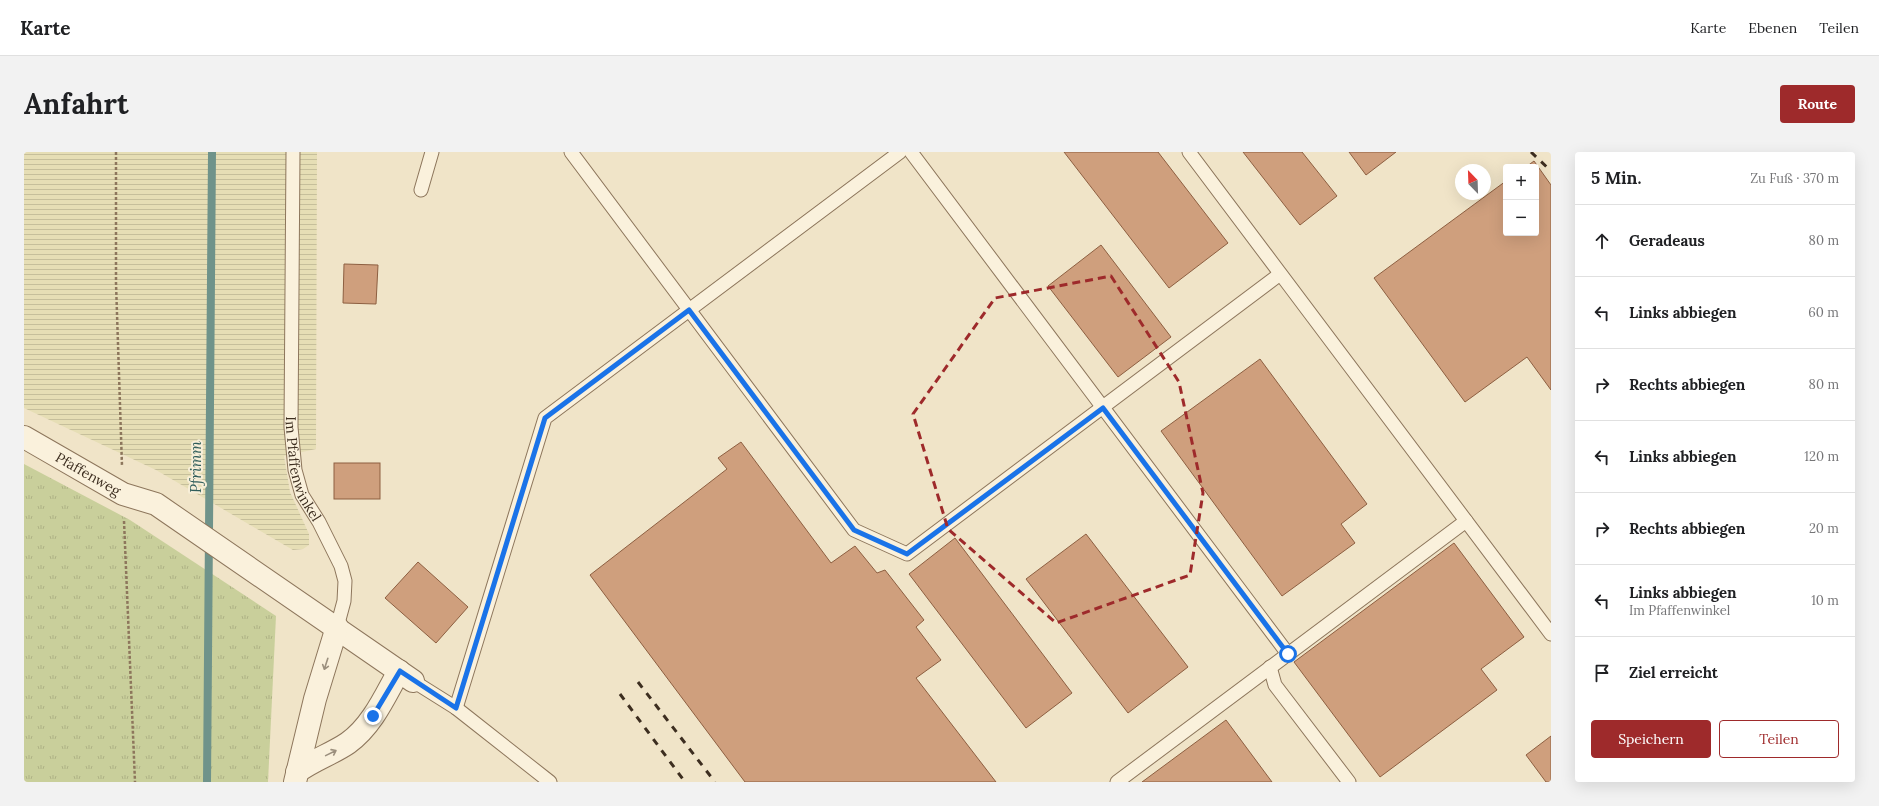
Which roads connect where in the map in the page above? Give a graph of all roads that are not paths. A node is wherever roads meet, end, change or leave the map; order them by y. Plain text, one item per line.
1 (293, 152) edge
2 (432, 152) edge
3 (571, 152) edge
4 (900, 152) edge
5 (911, 152) edge
6 (1189, 152) edge
7 (421, 190) dead end
8 (1280, 274) junction
9 (689, 310) junction
10 (1103, 408) junction
11 (24, 437) edge
12 (1466, 521) junction
13 (338, 627) junction
14 (1551, 634) edge
15 (1288, 654) junction
16 (1270, 667) junction
17 (406, 676) junction
18 (456, 708) junction
19 (296, 777) edge
20 (550, 782) edge
21 (1117, 782) edge
22 (1349, 782) edge

1 - 13 lane, Im Pfaffenwinkel
2 - 7 lane
3 - 9 lane
4 - 9 lane
5 - 10 lane
6 - 8 lane
8 - 10 lane
8 - 12 lane
9 - 10 lane
9 - 18 lane
10 - 15 lane
11 - 13 street, Pfaffenweg
12 - 14 lane
12 - 15 lane
13 - 17 street, Pfaffenweg
13 -> 19 street, Im Pfaffenwinkel
15 - 16 lane
16 - 21 lane
16 - 22 lane
17 - 18 lane
19 -> 17 street, Im Pfaffenwinkel
18 - 20 lane

